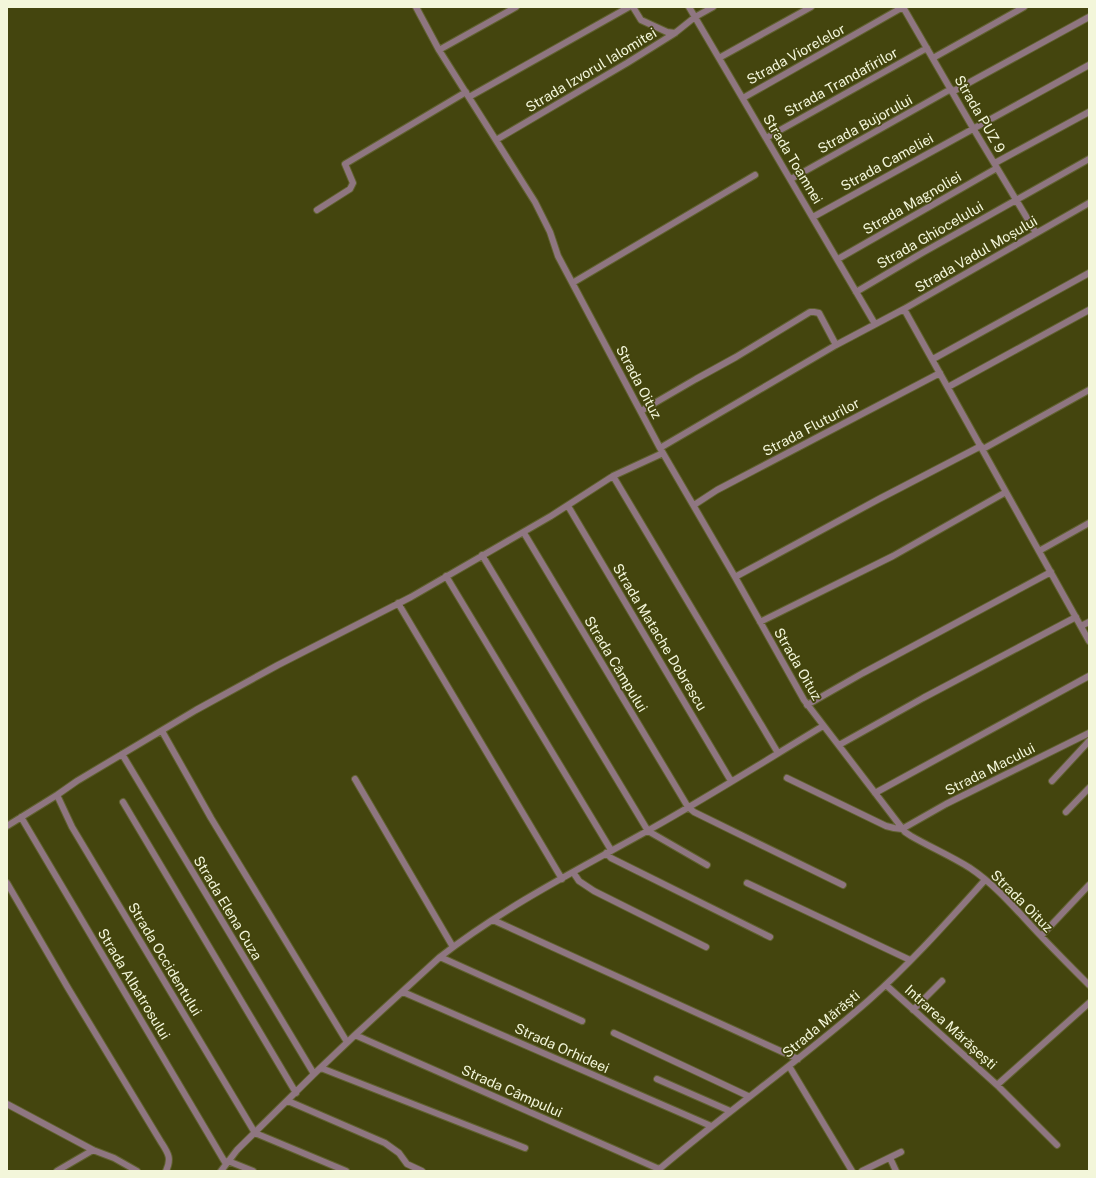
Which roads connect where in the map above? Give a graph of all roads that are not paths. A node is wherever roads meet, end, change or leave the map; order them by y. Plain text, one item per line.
1 (416, 7) edge
2 (516, 7) edge
3 (629, 7) edge
4 (633, 7) edge
5 (689, 7) edge
6 (713, 7) edge
7 (811, 7) edge
8 (903, 7) edge
9 (1024, 7) edge
10 (695, 17) junction
11 (1089, 17) edge
12 (675, 33) junction
13 (927, 48) junction
14 (439, 50) junction
15 (720, 58) junction
16 (933, 58) junction
17 (1089, 65) edge
18 (952, 90) junction
19 (467, 94) junction
20 (742, 98) junction
21 (1089, 112) edge
22 (973, 128) junction
23 (766, 138) junction
24 (496, 140) junction
25 (1089, 159) edge
26 (996, 166) junction
27 (755, 176) dead end
28 (791, 179) junction
29 (1017, 200) junction
30 (1089, 203) edge
31 (317, 210) dead end
32 (813, 217) junction
33 (1036, 233) junction
34 (838, 259) junction
35 (1089, 273) edge
36 (574, 282) junction
37 (856, 292) junction
38 (904, 309) junction
39 (1089, 310) edge
40 (875, 324) junction
41 (836, 345) junction
42 (933, 359) junction
43 (940, 373) junction
44 (948, 387) junction
45 (1089, 390) edge
46 (642, 411) junction
47 (982, 448) junction
48 (662, 450) junction
49 (612, 476) junction
50 (1006, 492) junction
51 (694, 505) junction
52 (568, 506) junction
53 (1089, 523) edge
54 (524, 532) junction
55 (1039, 551) junction
56 (482, 555) junction
57 (1051, 572) junction
58 (446, 576) junction
59 (735, 577) junction
60 (398, 603) junction
61 (1076, 617) junction
62 (760, 622) junction
63 (1089, 622) edge
64 (1081, 626) junction
65 (1089, 641) edge
66 (1089, 676) edge
67 (807, 705) junction
68 (823, 726) junction
69 (162, 731) junction
70 (1089, 733) edge
71 (1089, 741) edge
72 (839, 745) junction
73 (778, 753) junction
74 (122, 754) junction
75 (787, 778) dead end
76 (355, 779) dead end
77 (731, 781) junction
78 (1052, 781) dead end
79 (1089, 788) edge
80 (875, 793) junction
81 (57, 795) junction
82 (123, 802) dead end
83 (688, 807) junction
84 (1066, 812) dead end
85 (22, 817) junction
86 (7, 826) edge
87 (902, 828) junction
88 (648, 831) junction
89 (608, 851) junction
90 (707, 864) dead end
91 (573, 872) junction
92 (562, 879) junction
93 (985, 880) junction
94 (7, 883) edge
95 (747, 883) dead end
96 (843, 885) dead end
97 (1089, 885) edge
98 (493, 920) junction
99 (1041, 936) junction
100 (770, 937) dead end
101 (453, 947) junction
102 (706, 947) dead end
103 (440, 957) junction
104 (910, 960) junction
105 (942, 981) dead end
106 (886, 985) junction
107 (1089, 985) edge
108 (403, 992) junction
109 (1089, 1003) edge
110 (913, 1010) junction
111 (582, 1021) dead end
112 (614, 1033) dead end
113 (355, 1035) junction
114 (347, 1042) junction
115 (798, 1059) junction
116 (789, 1066) junction
117 (321, 1068) junction
118 (314, 1074) junction
119 (657, 1079) dead end
120 (997, 1085) junction
121 (296, 1093) junction
122 (748, 1096) junction
123 (7, 1099) edge
124 (288, 1101) junction
125 (9, 1105) edge
126 (730, 1111) junction
127 (711, 1126) junction
128 (256, 1133) junction
129 (1057, 1145) dead end
130 (525, 1148) dead end
131 (93, 1150) junction
132 (900, 1152) dead end
133 (890, 1158) junction
134 (227, 1162) junction
135 (658, 1170) edge
136 (57, 1171) edge
137 (137, 1171) edge
138 (166, 1171) edge
139 (221, 1171) edge
140 (253, 1171) edge
141 (346, 1171) edge
142 (422, 1171) edge
143 (852, 1171) edge
144 (862, 1171) edge
145 (896, 1171) edge

1 - 14 street, Strada Oituz
2 - 14 street
3 - 19 street
4 - 12 street
5 - 10 street, Strada Toamnei
6 - 10 street, Strada Izvorul Ialomitei
7 - 15 street
8 - 13 street, Strada PUZ 9
8 - 20 street, Strada Viorelelor
9 - 16 street
10 - 12 street, Strada Izvorul Ialomitei
10 - 15 street, Strada Toamnei
11 - 18 street, Strada Bujorului
12 - 24 street, Strada Izvorul Ialomitei
13 - 16 street, Strada PUZ 9
13 - 23 street, Strada Trandafirilor
14 - 19 street, Strada Oituz
15 - 20 street, Strada Toamnei
16 - 18 street, Strada PUZ 9
17 - 22 street, Strada Cameliei
18 - 22 street, Strada PUZ 9
18 - 28 street, Strada Bujorului
19 - 24 street, Strada Oituz
19 - 31 street
20 - 23 street, Strada Toamnei
21 - 26 street, Strada Magnoliei
22 - 26 street, Strada PUZ 9
22 - 32 street, Strada Cameliei
23 - 28 street, Strada Toamnei
24 - 36 street, Strada Oituz
25 - 29 street, Strada Ghiocelului
26 - 29 street, Strada PUZ 9
26 - 34 street, Strada Magnoliei
27 - 36 street
28 - 32 street, Strada Toamnei
29 - 33 street, Strada PUZ 9
29 - 37 street, Strada Ghiocelului
30 - 33 street, Strada Vadul Moșului
32 - 34 street, Strada Toamnei
33 - 38 street, Strada Vadul Moșului
34 - 37 street, Strada Toamnei
35 - 42 street
36 - 46 street, Strada Oituz
37 - 40 street, Strada Toamnei
38 - 40 street, Strada Vadul Moșului
38 - 42 street
39 - 44 street
40 - 41 street, Strada Vadul Moșului
41 - 46 street
41 - 48 street, Strada Vadul Moșului
42 - 43 street
43 - 44 street
43 - 51 street, Strada Fluturilor
44 - 47 street
45 - 47 street
46 - 48 street, Strada Oituz
47 - 50 street
47 - 59 street
48 - 49 street, Strada Vadul Moșului
48 - 51 street, Strada Oituz
49 - 52 street, Strada Vadul Moșului
49 - 73 street
50 - 55 street
50 - 62 street
51 - 59 street, Strada Oituz
52 - 54 street, Strada Vadul Moșului
52 - 77 street, Strada Matache Dobrescu
53 - 55 street
54 - 56 street, Strada Vadul Moșului
54 - 83 street, Strada Câmpului
55 - 57 street
56 - 58 street, Strada Vadul Moșului
56 - 88 street
57 - 61 street
57 - 67 street
58 - 60 street, Strada Vadul Moșului
58 - 89 street
59 - 62 street, Strada Oituz
60 - 69 street, Strada Vadul Moșului
60 - 92 street
61 - 64 street
61 - 72 street
62 - 67 street, Strada Oituz
63 - 64 street
64 - 65 street
66 - 80 street
67 - 68 street, Strada Oituz
68 - 72 street, Strada Oituz
68 - 73 street
69 - 74 street, Strada Vadul Moșului
69 - 114 street
70 - 87 street, Strada Macului
71 - 78 street
72 - 80 street, Strada Oituz
73 - 77 street
74 - 81 street, Strada Vadul Moșului
74 - 118 street, Strada Elena Cuza
75 - 87 street
76 - 101 street
77 - 83 street
79 - 84 street
80 - 87 street, Strada Oituz
81 - 85 street, Strada Vadul Moșului
81 - 128 street, Strada Occidentului
82 - 121 street
83 - 88 street
83 - 96 street
85 - 86 street, Strada Vadul Moșului
85 - 134 street, Strada Albatrosului
87 - 93 street, Strada Oituz
88 - 89 street
88 - 90 street
89 - 91 street
89 - 100 street
91 - 92 street
91 - 102 street
92 - 98 street
93 - 99 street, Strada Oituz
93 - 104 street, Strada Mărăști
94 - 138 street
95 - 104 street
97 - 99 street
98 - 101 street
98 - 115 street
99 - 107 street, Strada Oituz
101 - 103 street
103 - 108 street
103 - 111 street
104 - 106 street, Strada Mărăști
105 - 110 street
106 - 110 street, Intrarea Mărășești
106 - 115 street, Strada Mărăști
108 - 113 street
108 - 127 street, Strada Orhideei
109 - 120 street, Intrarea Mărășești
110 - 120 street, Intrarea Mărășești
112 - 122 street
113 - 114 street
113 - 135 street, Strada Câmpului
114 - 117 street
115 - 116 street, Strada Mărăști
116 - 122 street, Strada Mărăști
116 - 143 street
117 - 118 street
117 - 130 street
118 - 121 street
119 - 126 street
120 - 129 street
121 - 124 street
122 - 126 street, Strada Mărăști
123 - 125 street
124 - 128 street
124 - 142 street
125 - 131 street
126 - 127 street, Strada Mărăști
127 - 135 street, Strada Mărăști
128 - 134 street
128 - 141 street
131 - 136 street
131 - 137 street
132 - 133 street
133 - 144 street
133 - 145 street
134 - 139 street
134 - 140 street

